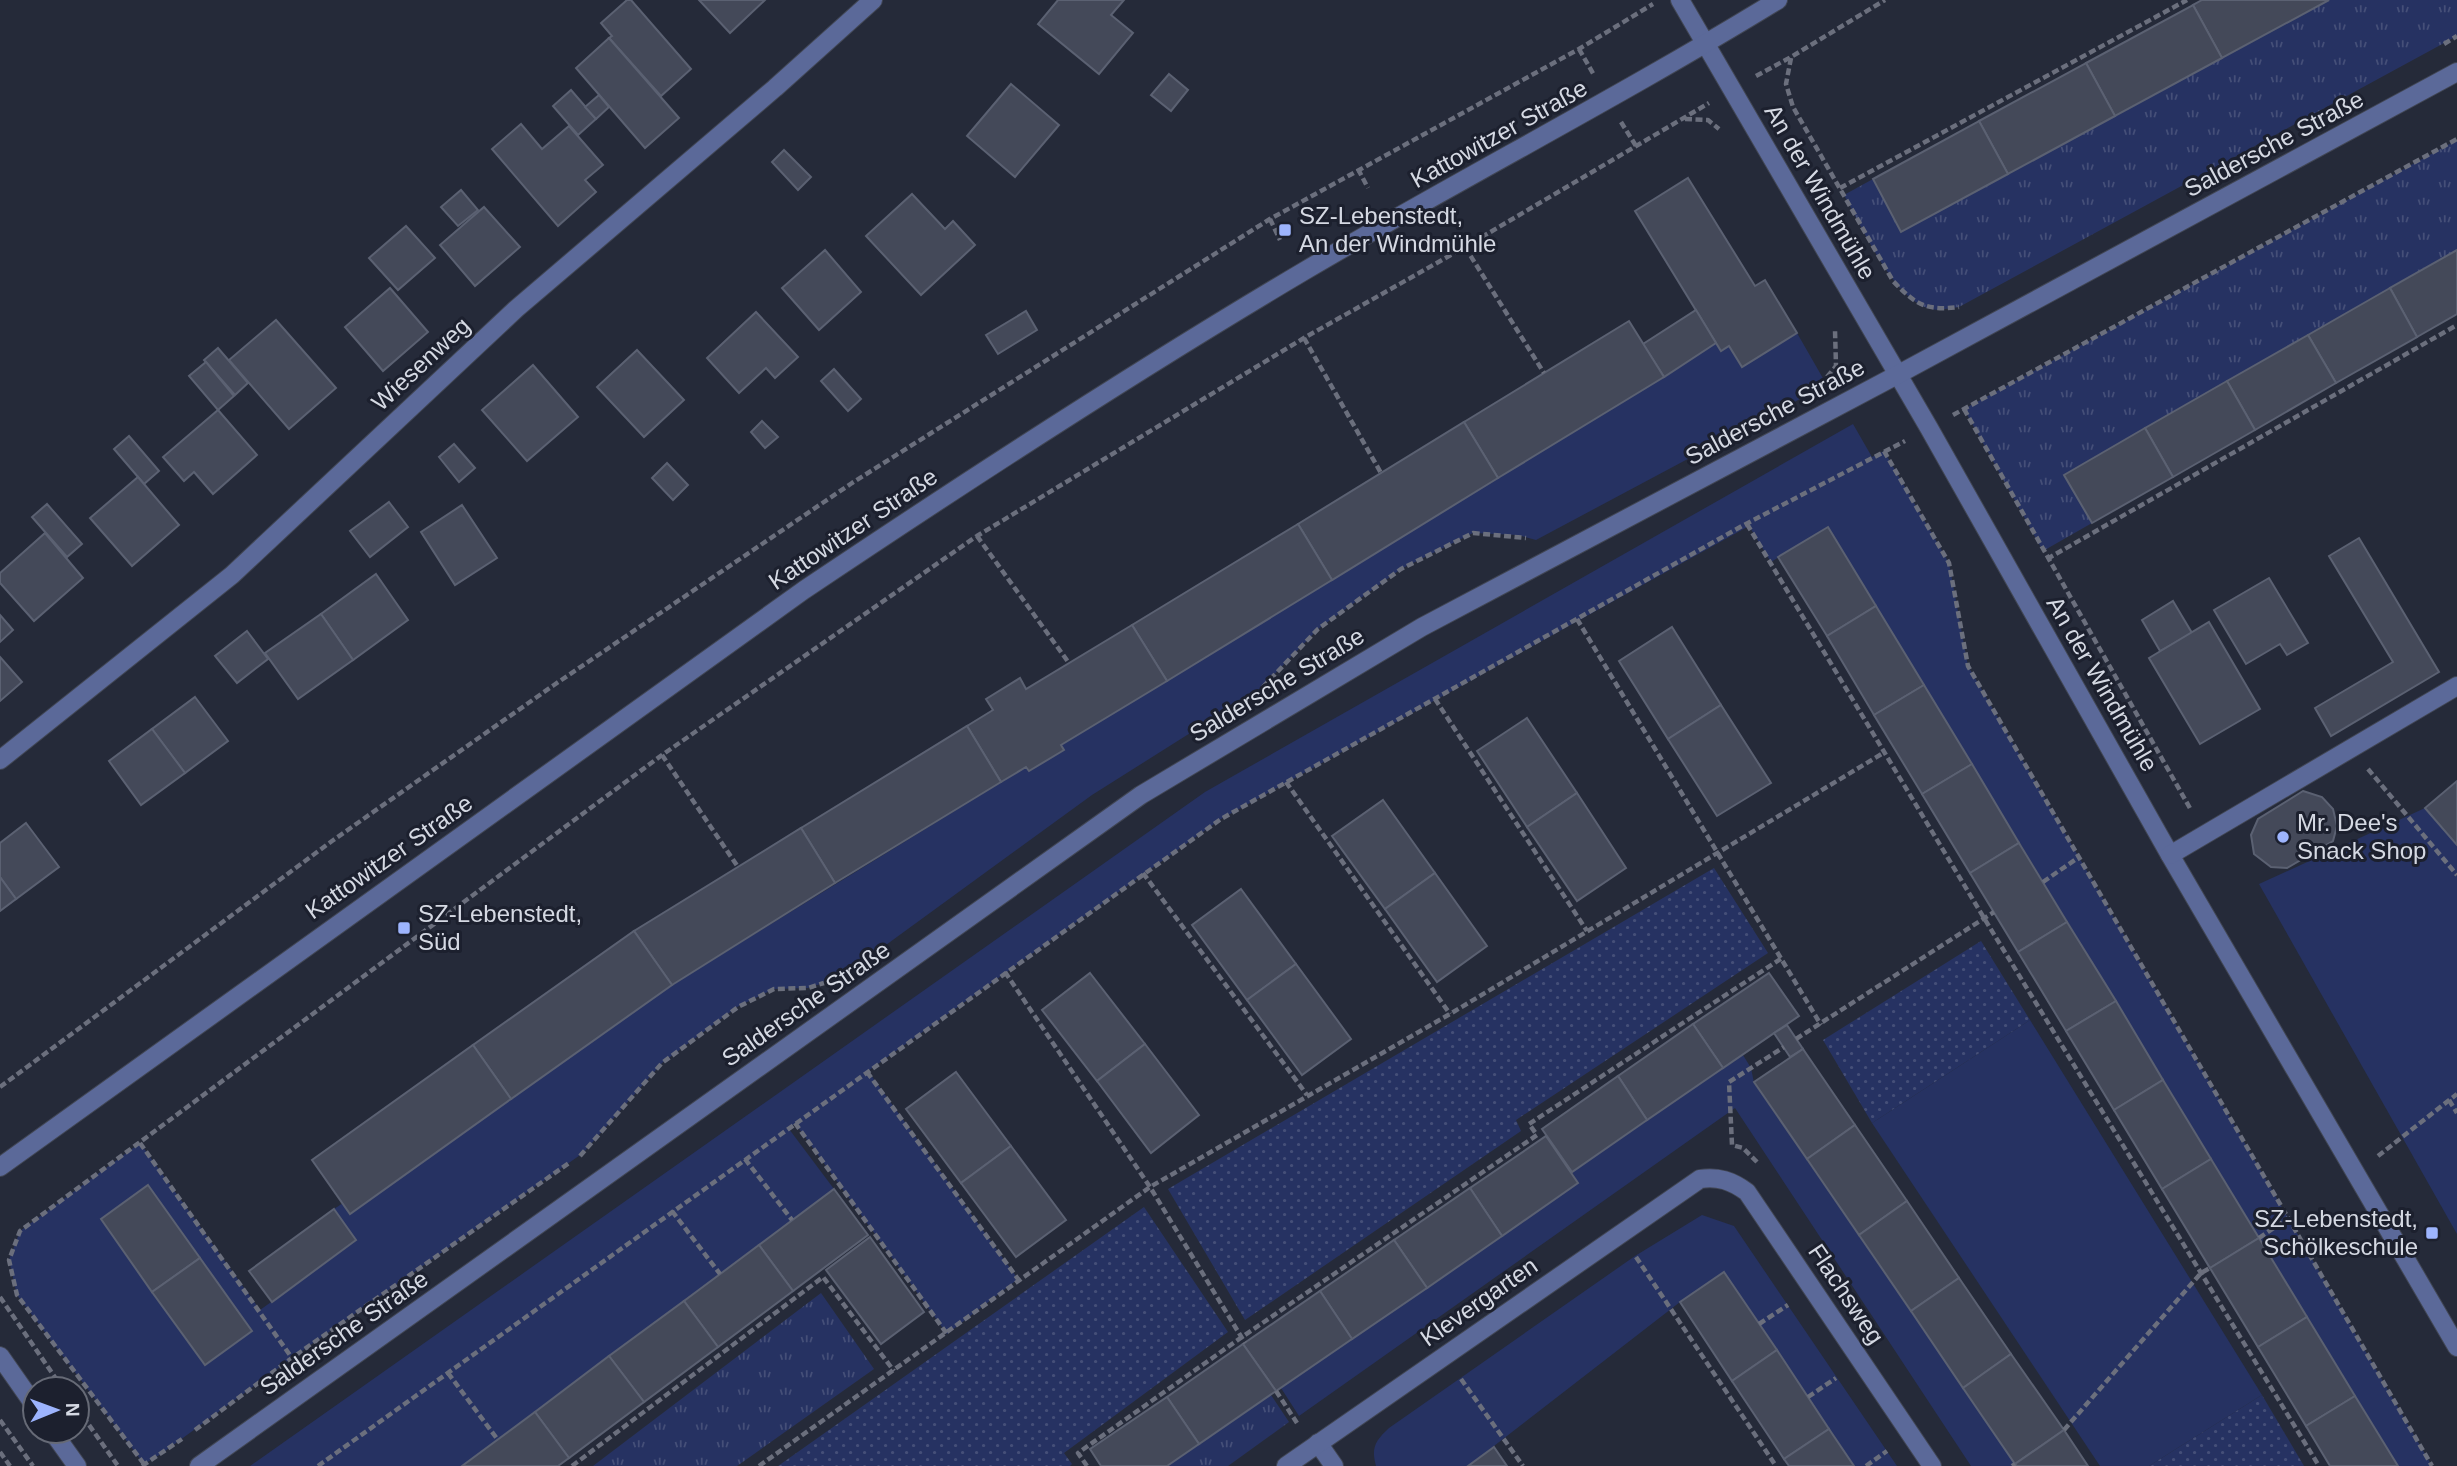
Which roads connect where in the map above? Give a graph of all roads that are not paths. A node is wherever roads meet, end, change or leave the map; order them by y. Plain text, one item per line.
1 (873, 0) edge
2 (1680, 0) edge
3 (1778, 0) edge
4 (1706, 44) junction
5 (2457, 72) edge
6 (1898, 375) junction
7 (2457, 686) edge
8 (0, 760) edge
9 (2170, 855) junction
10 (0, 1167) edge
11 (1700, 1179) joint
12 (2457, 1347) edge
13 (0, 1356) edge
14 (21, 1386) edge
15 (1318, 1443) junction
16 (62, 1445) edge
17 (77, 1466) edge
18 (200, 1466) edge
19 (1286, 1466) edge
20 (1334, 1466) edge
21 (1932, 1466) edge

1 - 8 street, Wiesenweg
2 - 4 street
3 - 4 street, Kattowitzer Straße
4 - 6 street, An der Windmühle
4 - 10 street, Kattowitzer Straße
5 - 6 street, Saldersche Straße
6 - 9 street, An der Windmühle
6 - 18 street, Saldersche Straße
7 - 9 street
9 - 12 street, An der Windmühle
11 - 15 street, Klevergarten
11 - 21 street, Flachsweg
13 - 14 street
15 - 19 street, Klevergarten
15 - 20 street
16 - 17 street

